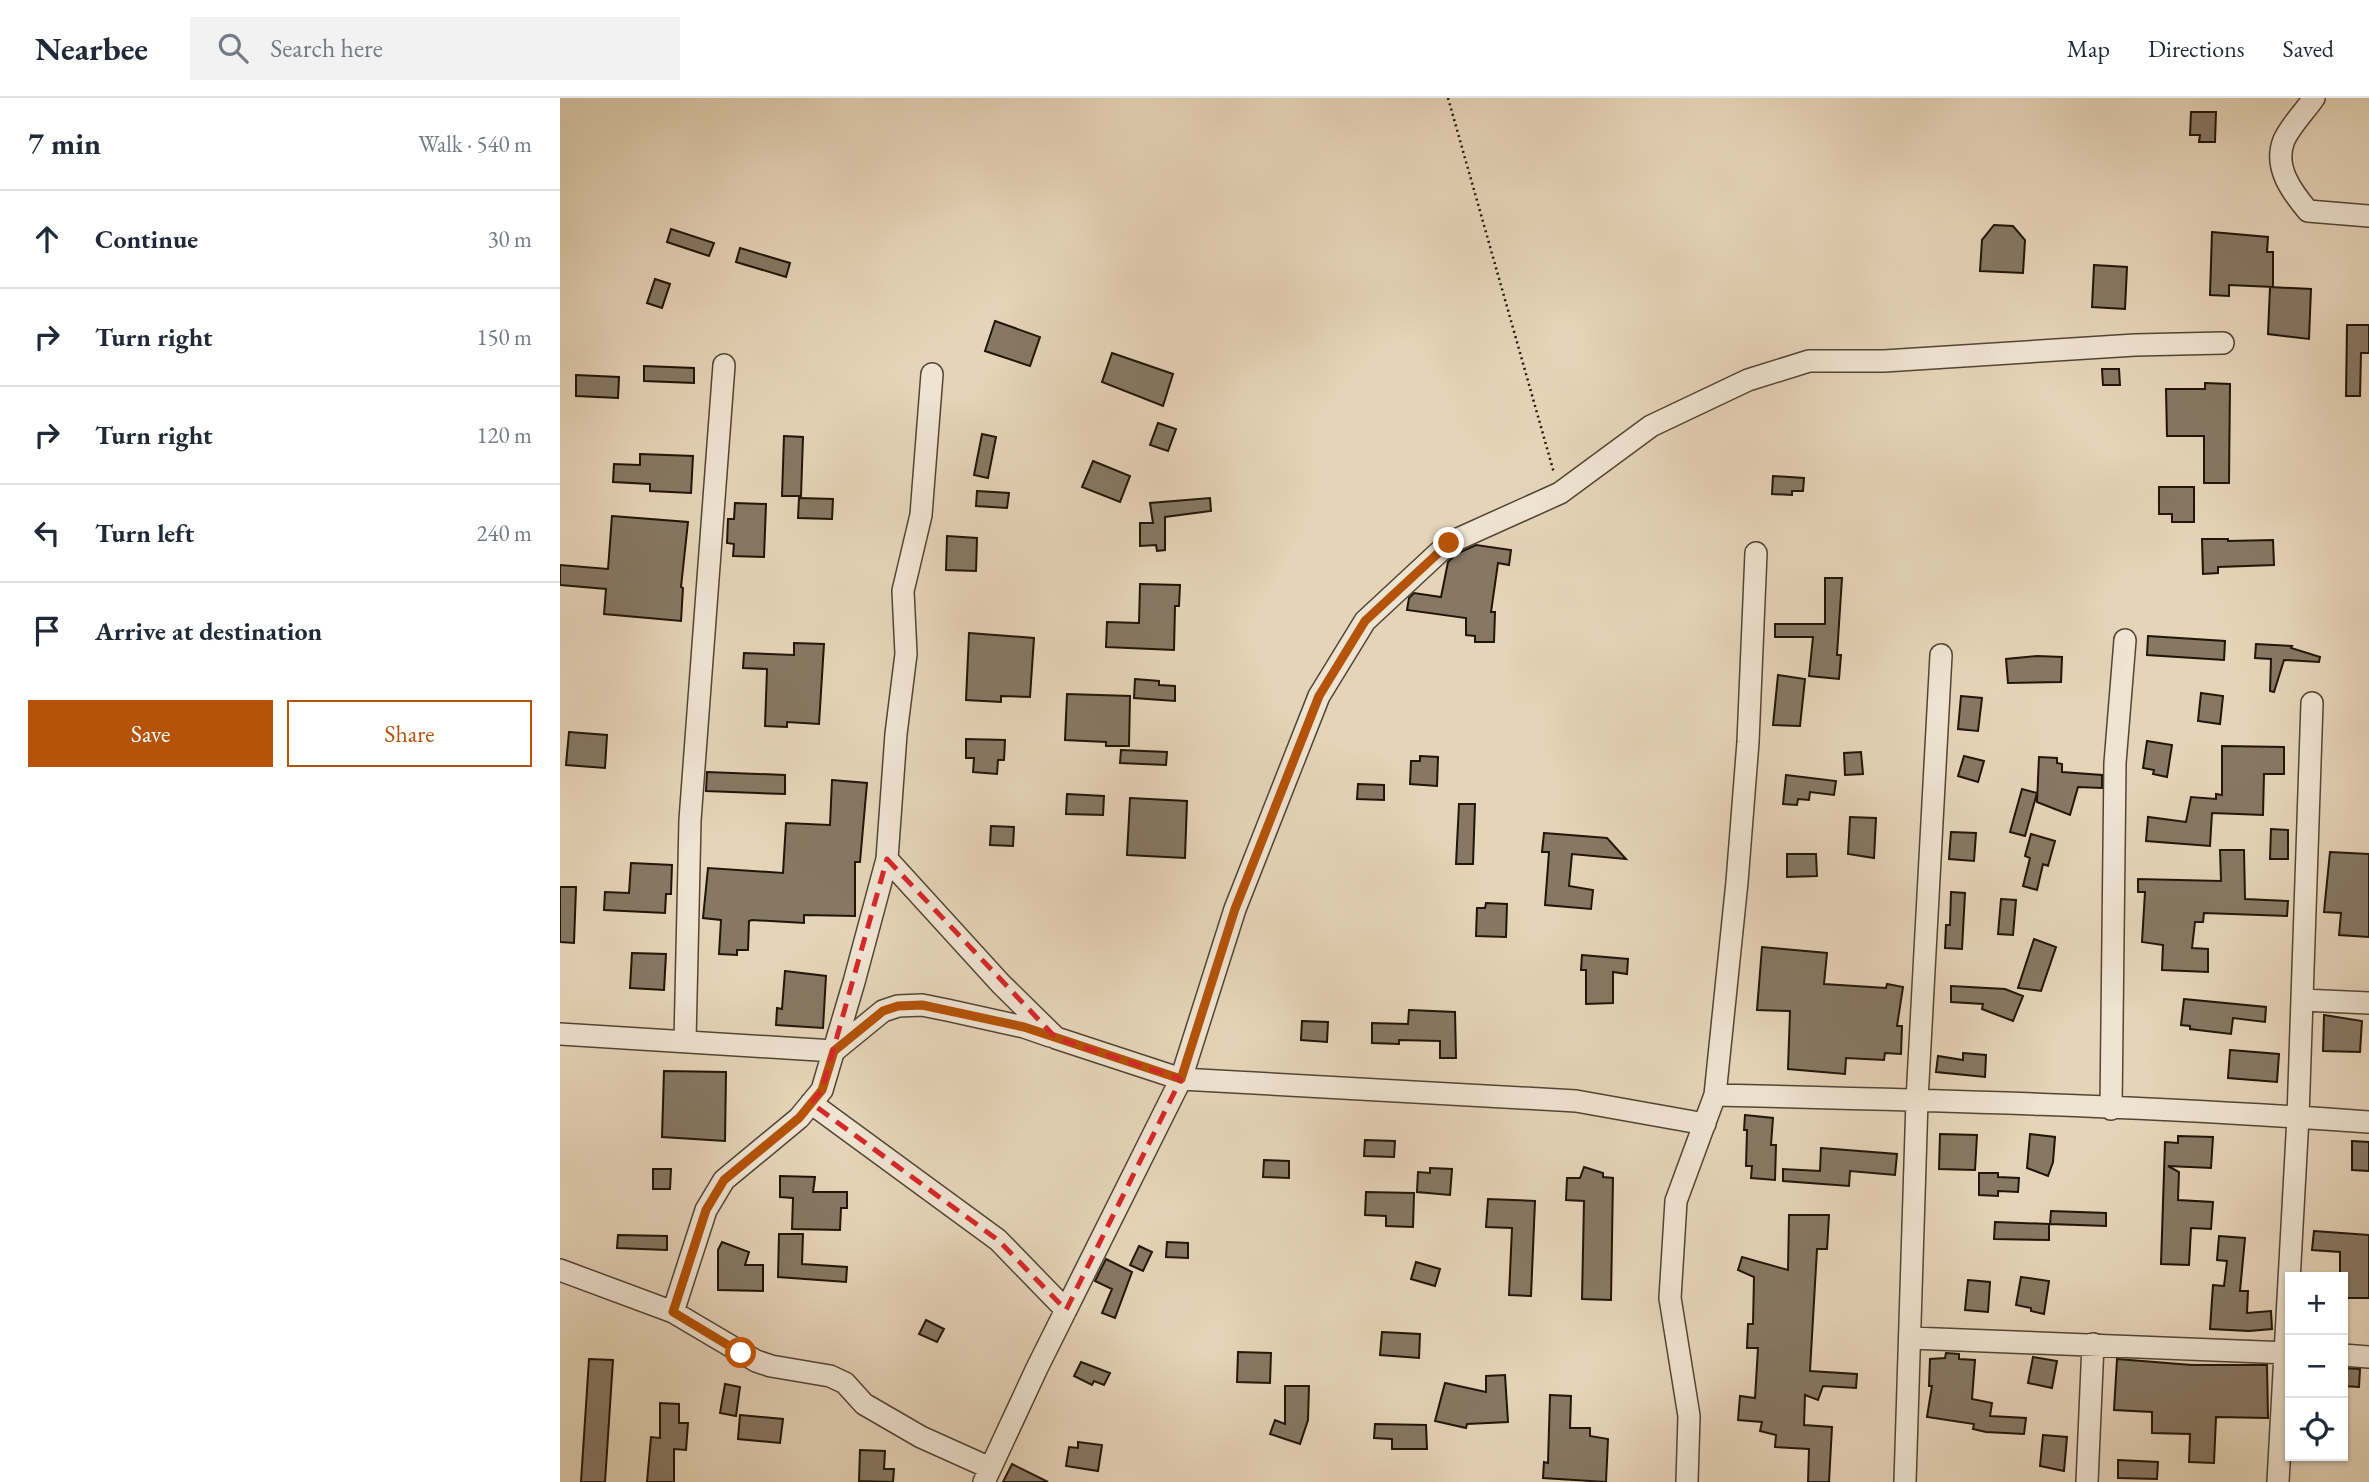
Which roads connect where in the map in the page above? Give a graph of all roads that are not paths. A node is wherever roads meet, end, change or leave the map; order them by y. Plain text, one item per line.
1 (2314, 98) edge
2 (2369, 216) edge
3 (2223, 343) dead end
4 (724, 365) dead end
5 (932, 374) dead end
6 (1756, 553) dead end
7 (2125, 640) dead end
8 (1941, 655) dead end
9 (2312, 703) dead end
10 (887, 859) junction
11 (2302, 1000) junction
12 (2369, 1003) edge
13 (560, 1034) edge
14 (1056, 1038) junction
15 (685, 1041) junction
16 (834, 1051) junction
17 (1181, 1079) junction
18 (1716, 1096) junction
19 (1917, 1100) junction
20 (811, 1102) junction
21 (2110, 1109) junction
22 (2298, 1117) junction
23 (2369, 1122) edge
24 (1705, 1124) junction
25 (560, 1270) edge
26 (1066, 1310) junction
27 (673, 1312) junction
28 (2288, 1335) edge
29 (1911, 1338) junction
30 (2093, 1344) junction
31 (2285, 1353) edge
32 (2348, 1355) edge
33 (2369, 1356) edge
34 (2285, 1382) edge
35 (987, 1475) edge
36 (1687, 1482) edge
37 (1905, 1482) edge
38 (2087, 1482) edge
39 (2278, 1482) edge

1 - 2 street
3 - 17 street
4 - 15 street
5 - 10 street
6 - 18 street
7 - 21 street
8 - 19 street
9 - 11 street
10 - 14 street
10 - 16 street
11 - 12 street
11 - 22 street
13 - 15 street
14 - 16 street
14 - 17 street
15 - 16 street
16 - 20 street
17 - 24 street
17 - 26 street
18 - 19 street
18 - 24 street
19 - 21 street
19 - 29 street
20 - 26 street
20 - 27 street
21 - 22 street
22 - 23 street
22 - 28 street
24 - 36 street
25 - 27 street
26 - 35 street
27 - 35 street
29 - 30 street
29 - 37 street
30 - 31 street
30 - 38 street
32 - 33 street
34 - 39 street

